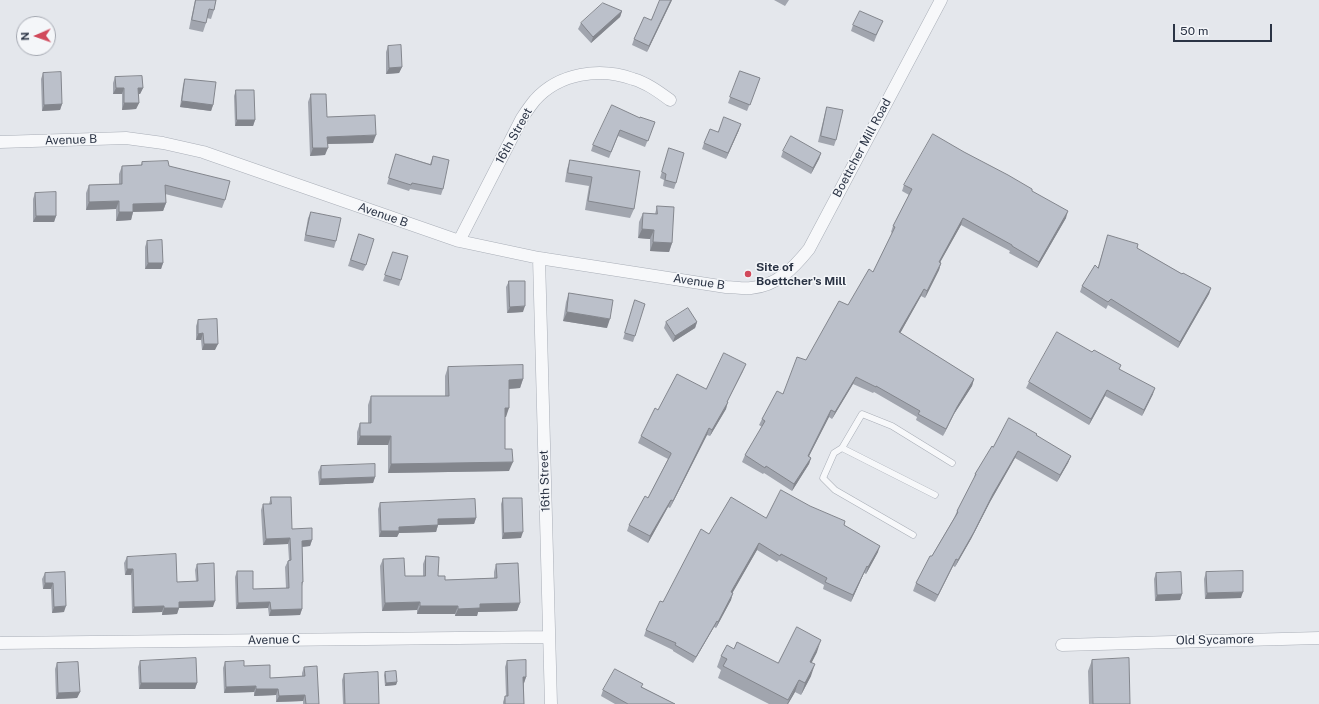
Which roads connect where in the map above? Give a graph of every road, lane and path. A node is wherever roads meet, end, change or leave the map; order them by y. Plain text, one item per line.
1 (937, 1) edge
2 (670, 100) dead end
3 (0, 142) edge
4 (459, 241) junction
5 (539, 258) junction
6 (769, 284) joint
7 (842, 448) junction
8 (952, 463) dead end
9 (935, 495) dead end
10 (913, 535) dead end
11 (549, 637) junction
12 (1319, 638) edge
13 (0, 643) edge
14 (1062, 645) dead end
15 (551, 704) edge

1 - 6 street, Boettcher Mill Road
2 - 4 street, 16th Street
3 - 4 street, Avenue B
4 - 5 street, Avenue B
5 - 6 street, Avenue B
5 - 11 street, 16th Street
7 - 8 lane
7 - 9 lane
7 - 10 lane
11 - 13 street, Avenue C
11 - 15 street, 16th Street
12 - 14 street, Old Sycamore

